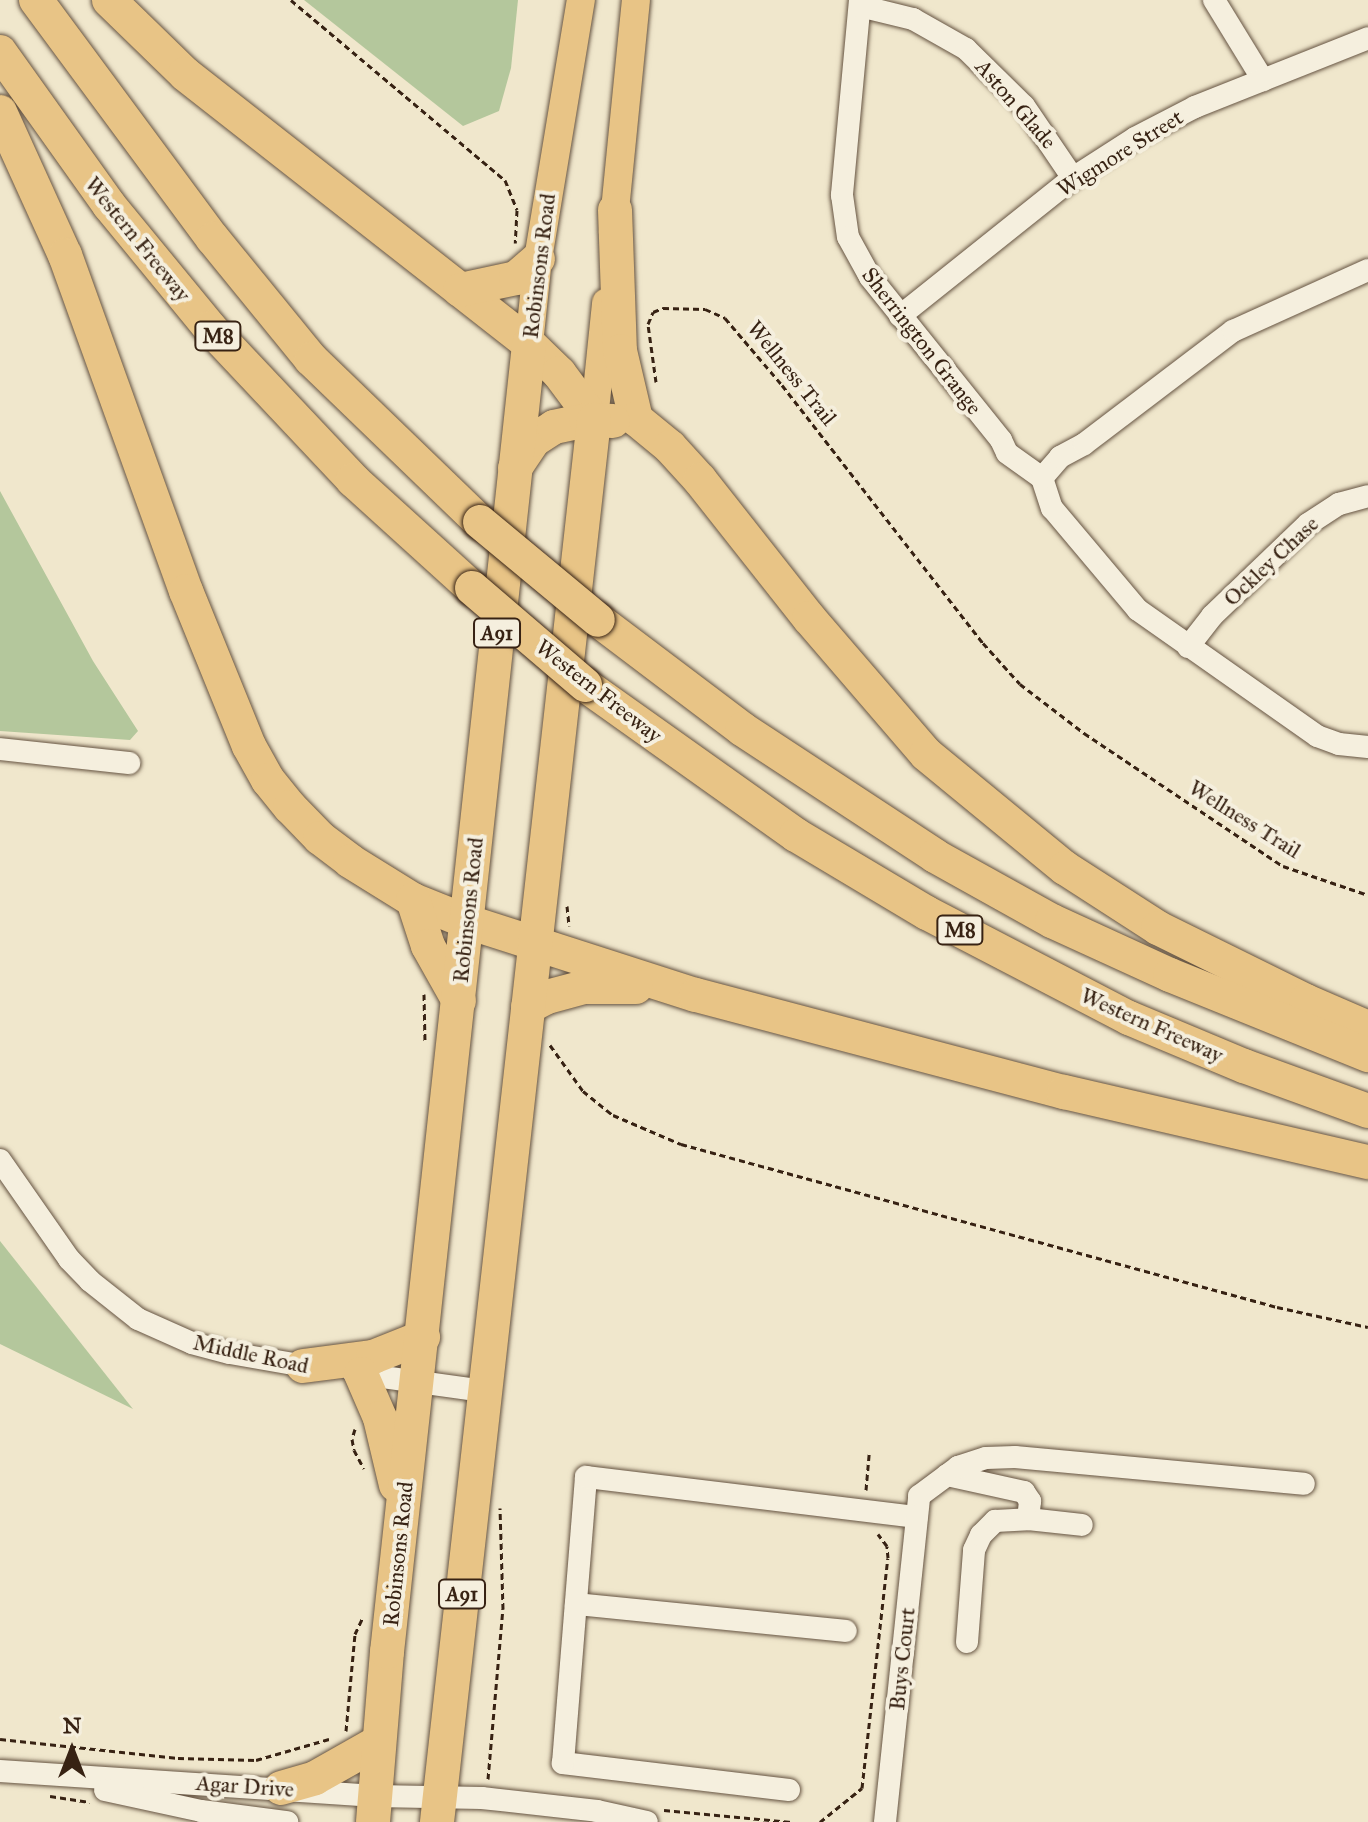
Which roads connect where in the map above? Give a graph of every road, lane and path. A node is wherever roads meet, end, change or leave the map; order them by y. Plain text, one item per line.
1 (36, 0) edge
2 (109, 0) edge
3 (291, 0) edge
4 (581, 0) edge
5 (636, 0) edge
6 (1214, 0) edge
7 (860, 3) edge
8 (1368, 38) edge
9 (0, 52) edge
10 (1263, 80) junction
11 (0, 112) edge
12 (1073, 178) junction
13 (615, 210) junction
14 (524, 255) junction
15 (1367, 275) edge
16 (460, 290) junction
17 (900, 316) junction
18 (529, 344) junction
19 (627, 390) junction
20 (594, 420) junction
21 (651, 434) junction
22 (515, 468) junction
23 (1048, 473) junction
24 (1368, 496) edge
25 (1188, 647) junction
26 (1368, 747) edge
27 (0, 749) edge
28 (129, 763) dead end
29 (1368, 895) edge
30 (413, 900) junction
31 (468, 922) junction
32 (535, 946) junction
33 (696, 995) junction
34 (459, 1001) junction
35 (528, 1007) junction
36 (1368, 1028) edge
37 (546, 1039) dead end
38 (1368, 1055) edge
39 (1368, 1111) edge
40 (0, 1160) edge
41 (1368, 1162) edge
42 (1368, 1327) edge
43 (423, 1337) junction
44 (303, 1366) junction
45 (361, 1374) junction
46 (417, 1382) junction
47 (484, 1391) junction
48 (378, 1411) junction
49 (869, 1454) dead end
50 (947, 1475) junction
51 (370, 1478) dead end
52 (1304, 1484) dead end
53 (866, 1491) dead end
54 (918, 1506) junction
55 (1028, 1519) junction
56 (401, 1521) junction
57 (1082, 1525) dead end
58 (872, 1526) dead end
59 (576, 1604) junction
60 (364, 1609) dead end
61 (846, 1631) dead end
62 (967, 1642) dead end
63 (0, 1739) edge
64 (379, 1742) junction
65 (0, 1771) edge
66 (50, 1777) junction
67 (281, 1788) junction
68 (789, 1790) dead end
69 (374, 1809) edge
70 (439, 1810) edge
71 (287, 1822) edge
72 (647, 1822) edge
73 (820, 1822) edge
74 (885, 1822) edge

1 - 38 highway, M8, bridge
2 - 16 highway
3 - 14 path
4 - 14 main road, Robinsons Road / A91
5 - 13 main road, A91
6 - 10 street
7 - 12 street, Aston Glade
7 - 17 street, Sherrington Grange
8 - 10 street, Wigmore Street
9 - 39 highway, Western Freeway / M8, bridge
10 - 12 street, Wigmore Street
11 - 30 highway
12 - 17 street, Wigmore Street
13 - 19 highway
13 - 20 main road, A91
14 - 16 highway
14 - 18 main road, Robinsons Road / A91
15 - 23 street
16 - 18 highway
17 - 23 street, Sherrington Grange
18 - 20 highway
18 - 22 highway, Robinsons Road / A91
19 - 21 highway
19 - 29 path, Wellness Trail
20 - 21 highway
20 - 22 highway
20 - 32 highway, A91
21 - 36 highway
22 - 31 highway, Robinsons Road / A91
23 - 25 street
24 - 25 street, Ockley Chase
25 - 26 street
27 - 28 street
30 - 31 highway
30 - 34 highway
31 - 32 highway
31 - 34 highway, Robinsons Road / A91
32 - 33 highway
32 - 35 highway, A91
33 - 35 highway
33 - 41 highway
34 - 43 highway, Robinsons Road / A91
35 - 47 highway, A91
37 - 42 path
40 - 44 street, Middle Road
43 - 44 highway
43 - 46 highway, Robinsons Road / A91
44 - 45 street, Middle Road
45 - 46 street, Middle Road
45 - 48 highway
46 - 47 street, Middle Road
46 - 56 highway, Robinsons Road / A91
47 - 70 highway, A91
48 - 51 path
48 - 56 highway
49 - 53 path
50 - 52 street
50 - 54 street
50 - 55 street
54 - 59 street
54 - 74 street, Buys Court
55 - 57 street
55 - 62 street
56 - 64 highway, Robinsons Road / A91
58 - 73 path
59 - 61 street
59 - 68 street
60 - 63 path
64 - 67 highway
64 - 69 highway, Robinsons Road / A91
65 - 66 street, Agar Drive
66 - 67 street, Agar Drive
66 - 71 street, Agar Drive
67 - 69 street, Agar Drive
69 - 70 street, Agar Drive
70 - 72 street, Agar Drive

